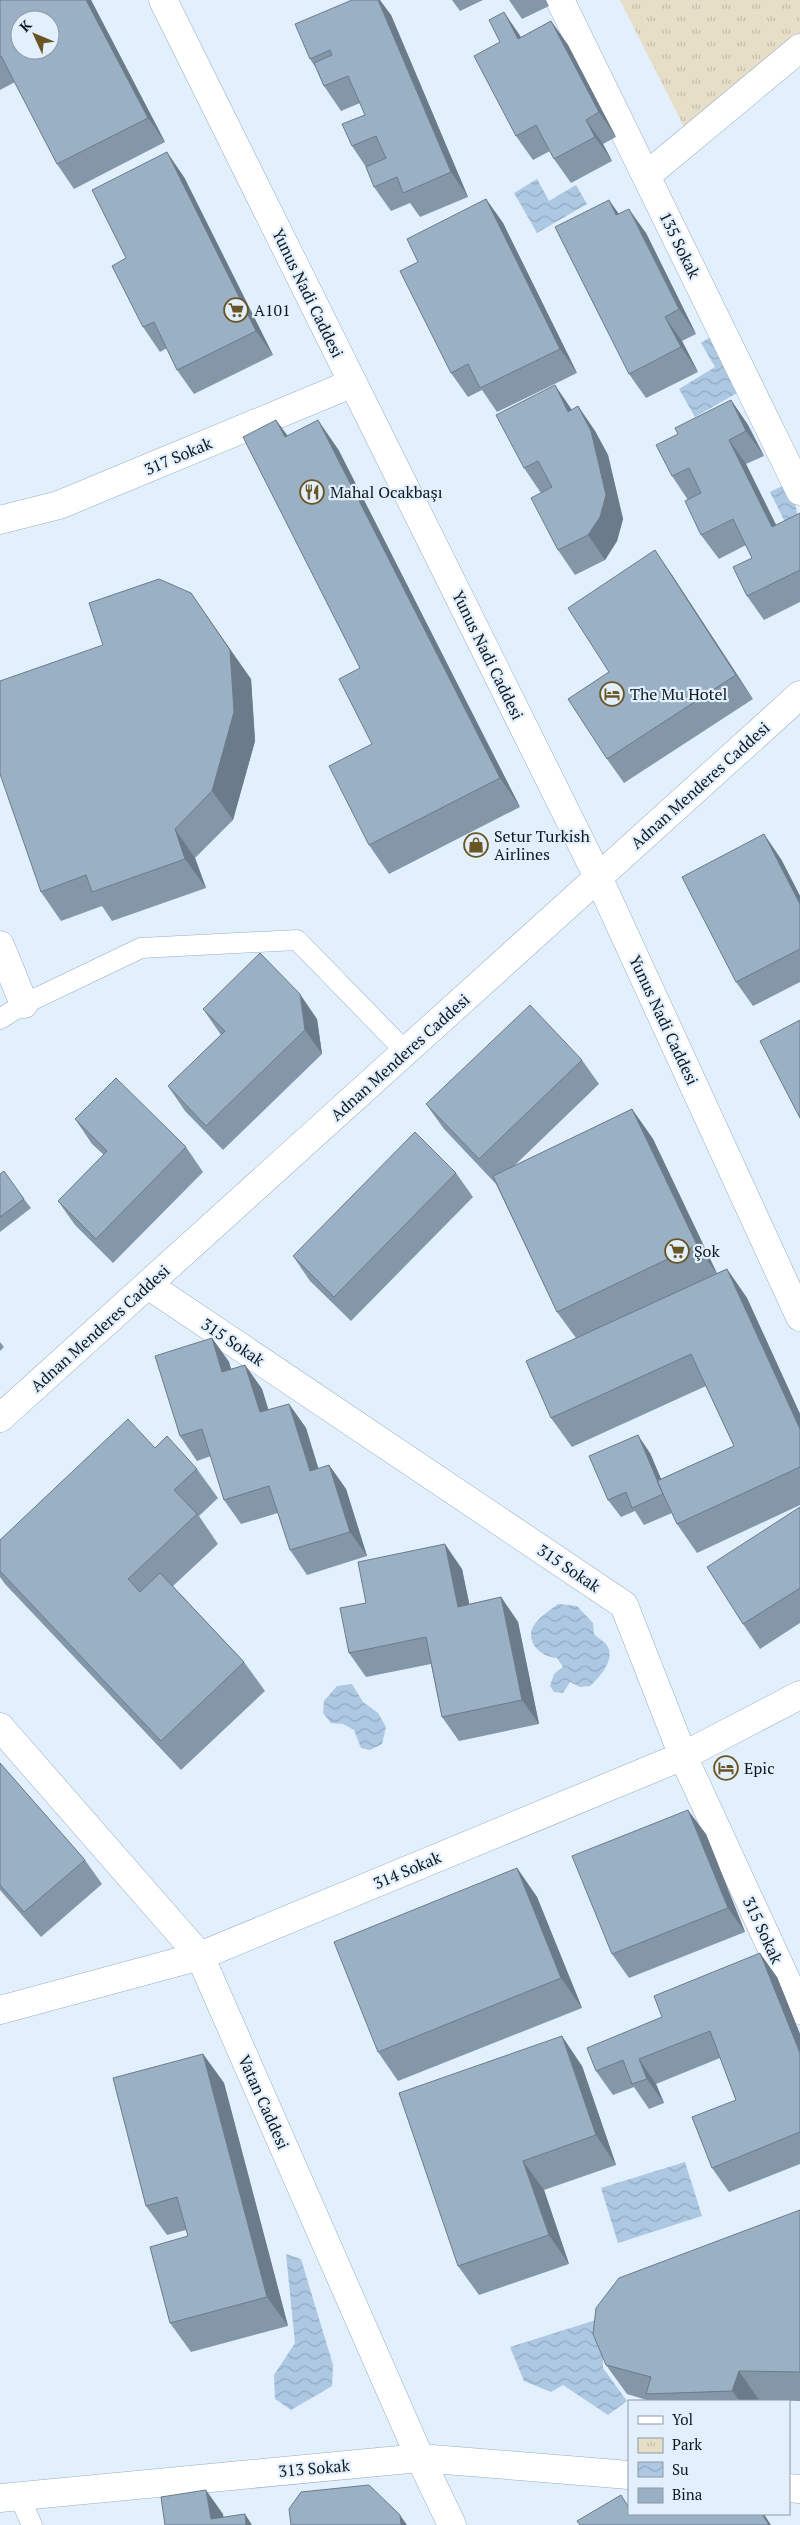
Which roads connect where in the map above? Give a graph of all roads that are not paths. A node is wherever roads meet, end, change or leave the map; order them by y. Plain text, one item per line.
1 (163, 0) edge
2 (560, 0) edge
3 (800, 48) edge
4 (646, 176) junction
5 (353, 383) junction
6 (800, 491) edge
7 (0, 520) edge
8 (800, 695) edge
9 (598, 877) junction
10 (0, 945) edge
11 (24, 1004) junction
12 (0, 1019) edge
13 (406, 1052) junction
14 (148, 1285) junction
15 (800, 1317) edge
16 (0, 1418) edge
17 (800, 1695) edge
18 (0, 1727) edge
19 (683, 1756) junction
20 (200, 1956) junction
21 (0, 2010) edge
22 (800, 2010) edge
23 (420, 2458) junction
24 (628, 2475) edge
25 (9, 2497) edge
26 (32, 2525) edge
27 (452, 2525) edge

1 - 5 street, Yunus Nadi Caddesi
2 - 4 street, 135 Sokak
3 - 4 street
4 - 6 street, 135 Sokak
5 - 7 street, 317 Sokak
5 - 9 street, Yunus Nadi Caddesi
8 - 9 street, Adnan Menderes Caddesi
9 - 13 street, Adnan Menderes Caddesi
9 - 15 street, Yunus Nadi Caddesi
10 - 11 street
11 - 12 lane
11 - 13 lane
13 - 14 street, Adnan Menderes Caddesi
14 - 16 street, Adnan Menderes Caddesi
14 - 19 street, 315 Sokak
17 - 19 street, 314 Sokak
18 - 20 street, Vatan Caddesi
19 - 20 street, 314 Sokak
19 - 22 street, 315 Sokak
20 - 21 street, 314 Sokak
20 - 23 street, Vatan Caddesi
23 - 24 street, 313 Sokak
23 - 25 street, 313 Sokak
23 - 27 street, Vatan Caddesi
25 - 26 lane

